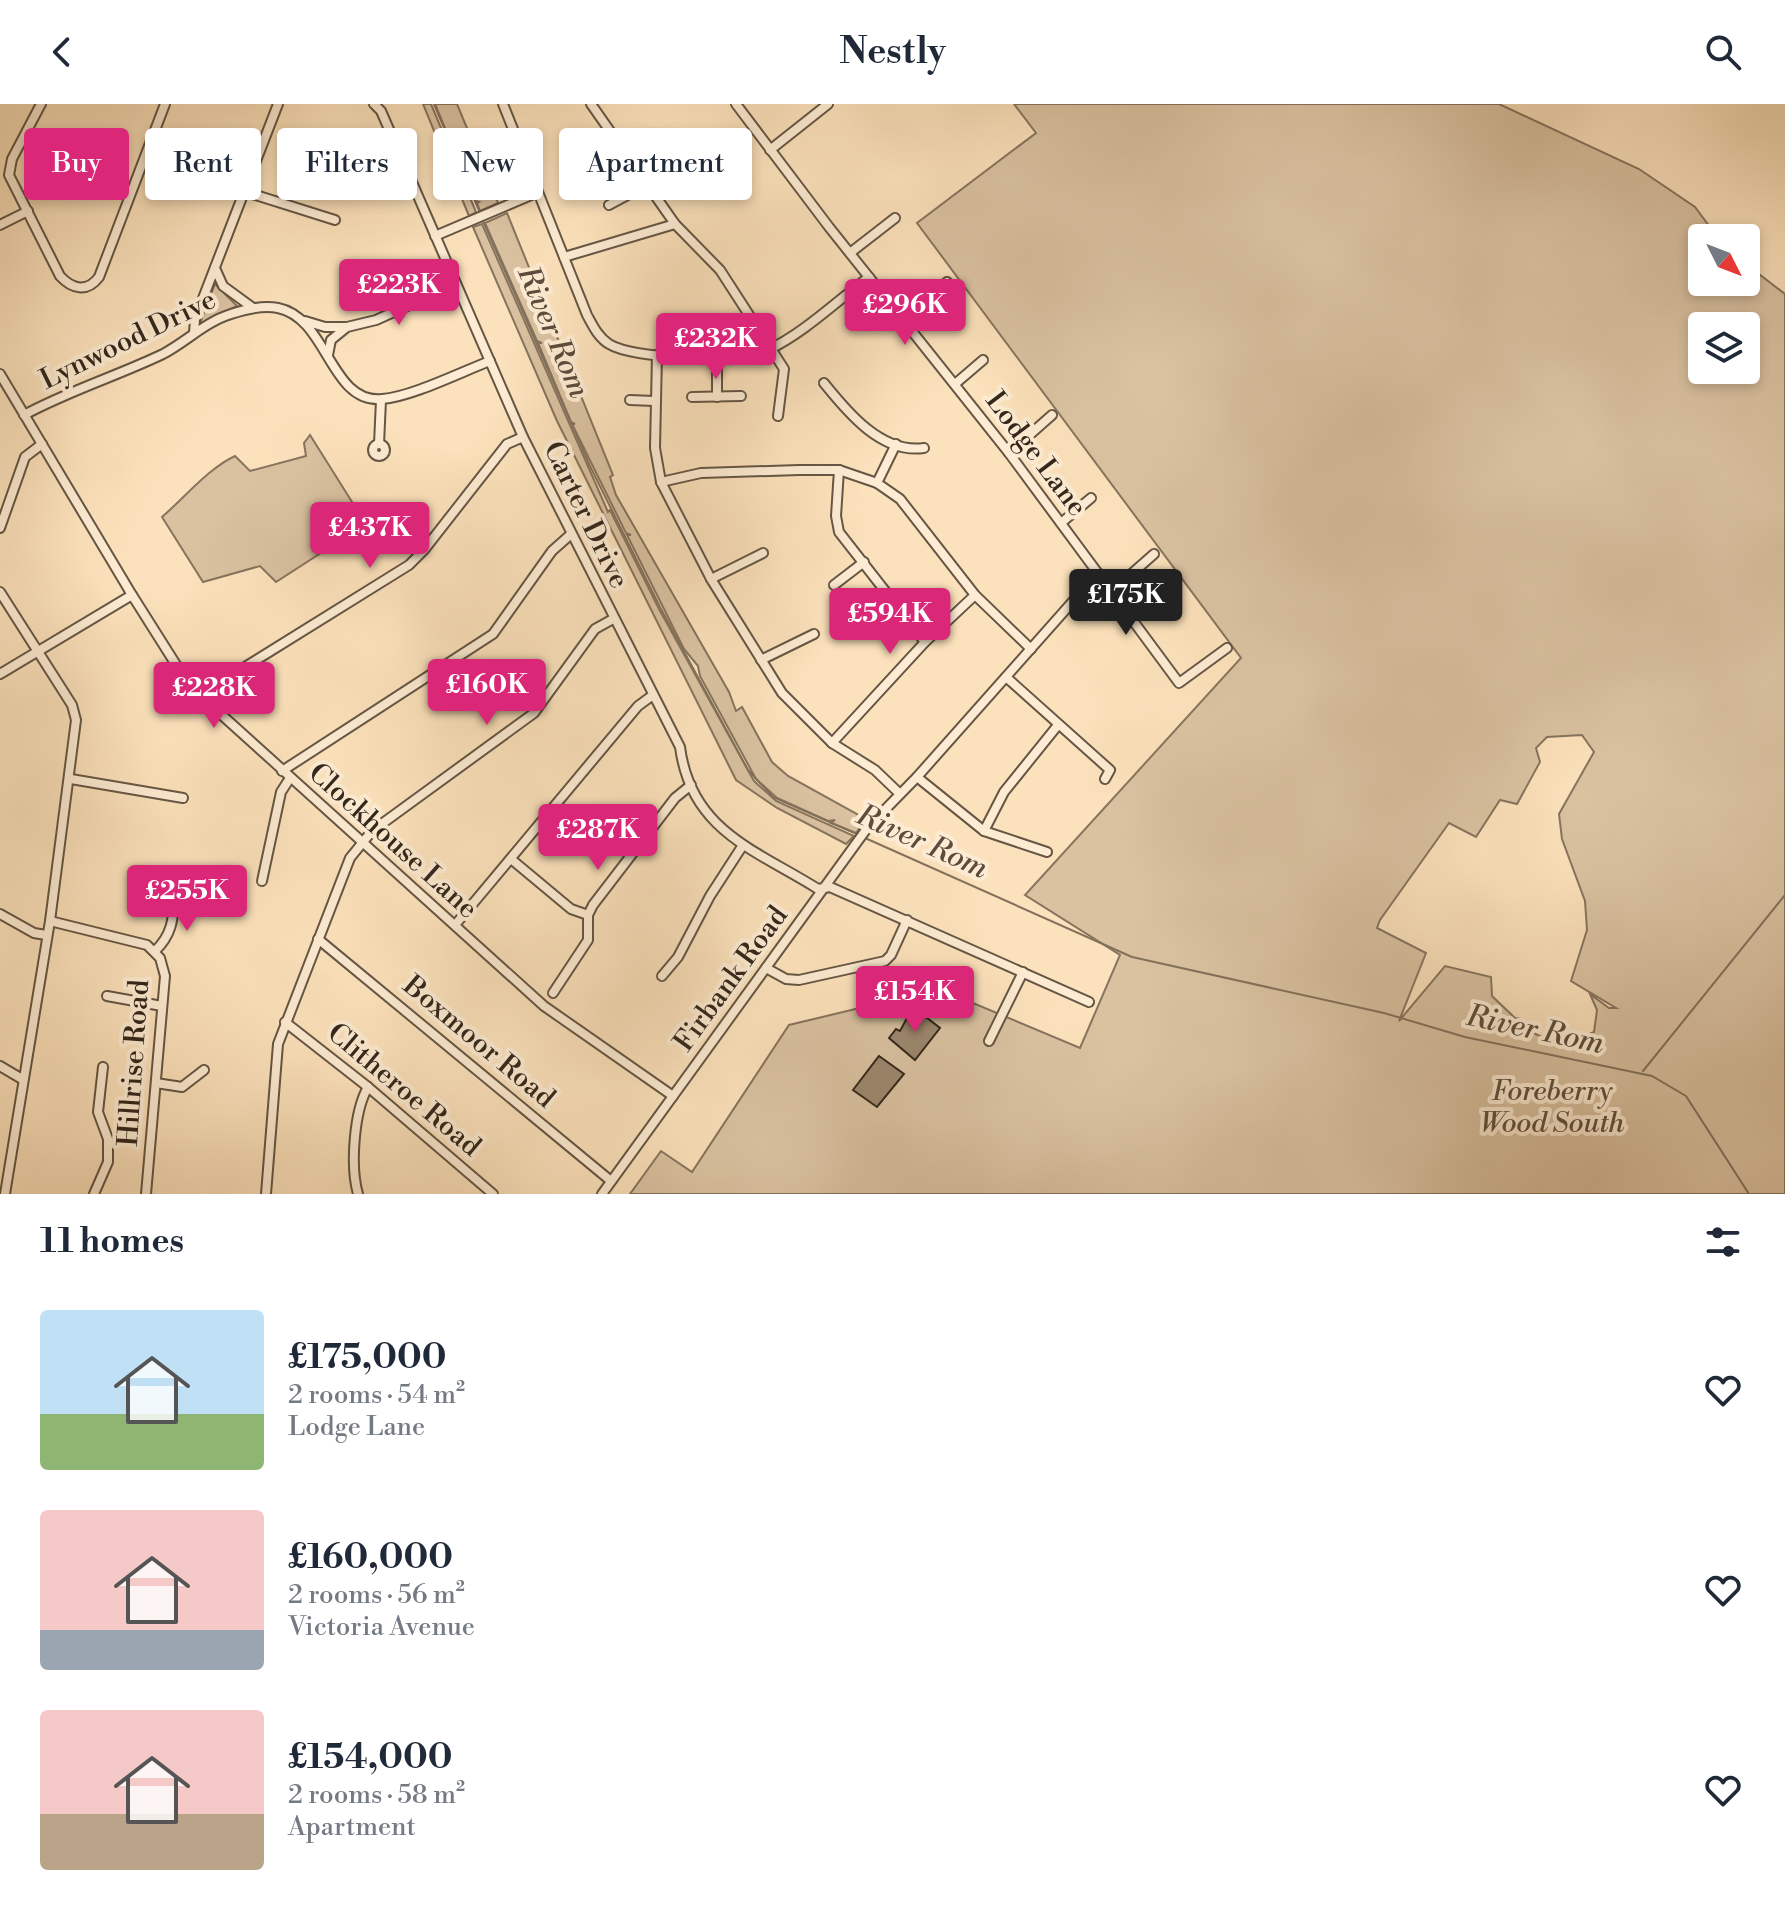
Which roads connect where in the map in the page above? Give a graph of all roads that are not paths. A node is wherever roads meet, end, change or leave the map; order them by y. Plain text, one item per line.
1 (41, 104) edge
2 (165, 104) edge
3 (278, 104) edge
4 (374, 104) edge
5 (503, 104) edge
6 (591, 104) edge
7 (736, 104) edge
8 (828, 104) edge
9 (512, 128) edge
10 (608, 128) edge
11 (770, 150) junction
12 (261, 151) edge
13 (261, 197) edge
14 (243, 200) edge
15 (520, 200) edge
16 (539, 200) edge
17 (618, 200) edge
18 (659, 200) edge
19 (609, 205) dead end
20 (28, 211) junction
21 (895, 218) dead end
22 (335, 220) dead end
23 (675, 224) junction
24 (0, 225) edge
25 (435, 236) junction
26 (850, 253) junction
27 (564, 257) junction
28 (215, 268) junction
29 (869, 277) junction
30 (947, 282) dead end
31 (456, 284) junction
32 (253, 308) junction
33 (904, 319) junction
34 (302, 320) junction
35 (347, 327) junction
36 (194, 333) junction
37 (770, 349) junction
38 (657, 355) junction
39 (328, 356) junction
40 (717, 358) junction
41 (983, 360) dead end
42 (490, 361) junction
43 (1, 376) edge
44 (824, 383) dead end
45 (955, 384) junction
46 (741, 396) dead end
47 (692, 397) dead end
48 (717, 397) junction
49 (381, 400) junction
50 (630, 400) dead end
51 (654, 401) junction
52 (24, 415) junction
53 (1052, 415) dead end
54 (778, 416) dead end
55 (523, 437) junction
56 (42, 444) junction
57 (379, 444) dead end
58 (896, 444) junction
59 (924, 448) dead end
60 (1009, 453) junction
61 (839, 470) junction
62 (661, 482) junction
63 (877, 483) junction
64 (1091, 498) dead end
65 (1061, 523) junction
66 (0, 528) edge
67 (570, 535) junction
68 (763, 553) dead end
69 (1154, 554) dead end
70 (864, 562) junction
71 (1098, 573) junction
72 (711, 579) junction
73 (834, 585) dead end
74 (1112, 591) junction
75 (0, 592) edge
76 (132, 595) junction
77 (975, 595) junction
78 (613, 619) junction
79 (814, 634) dead end
80 (925, 642) junction
81 (1227, 648) dead end
82 (1031, 649) junction
83 (36, 650) junction
84 (761, 660) junction
85 (0, 674) edge
86 (1006, 677) junction
87 (653, 695) junction
88 (203, 698) junction
89 (1058, 725) junction
90 (832, 743) junction
91 (282, 771) junction
92 (917, 777) junction
93 (290, 778) junction
94 (71, 779) junction
95 (1105, 779) dead end
96 (691, 785) junction
97 (900, 794) junction
98 (183, 798) dead end
99 (984, 831) junction
100 (362, 842) junction
101 (743, 845) junction
102 (1047, 852) dead end
103 (511, 859) junction
104 (262, 881) dead end
105 (825, 888) junction
106 (153, 892) dead end
107 (175, 894) junction
108 (216, 897) dead end
109 (0, 914) edge
110 (588, 915) junction
111 (907, 920) junction
112 (50, 921) junction
113 (455, 925) junction
114 (46, 935) junction
115 (318, 939) junction
116 (155, 951) junction
117 (766, 968) junction
118 (1023, 972) junction
119 (662, 976) dead end
120 (553, 993) junction
121 (107, 996) dead end
122 (535, 997) junction
123 (1089, 1002) dead end
124 (162, 1006) junction
125 (556, 1013) junction
126 (285, 1022) junction
127 (989, 1041) dead end
128 (0, 1066) edge
129 (103, 1067) dead end
130 (204, 1070) dead end
131 (22, 1079) junction
132 (156, 1083) junction
133 (368, 1087) junction
134 (673, 1096) junction
135 (611, 1181) junction
136 (490, 1193) edge
137 (5, 1194) edge
138 (94, 1194) edge
139 (146, 1194) edge
140 (266, 1194) edge
141 (358, 1194) edge
142 (602, 1194) edge

1 - 20 street
2 - 20 street
3 - 12 street
4 - 25 street, Carter Drive
5 - 9 street
6 - 10 street
7 - 11 street, Lodge Lane
8 - 11 street
11 - 26 street, Lodge Lane
13 - 22 street
14 - 28 street
15 - 25 street
16 - 27 street
17 - 19 street
18 - 23 street
20 - 24 street
21 - 26 street
23 - 27 street
23 - 37 street
25 - 31 street, Carter Drive
26 - 29 street, Lodge Lane
27 - 38 street
28 - 32 street
28 - 36 street
29 - 33 street, Lodge Lane
29 - 37 street
30 - 33 street
31 - 35 street
31 - 42 street, Carter Drive
32 - 34 street, Lynwood Drive
32 - 36 street, Lynwood Drive
33 - 45 street, Lodge Lane
34 - 35 street, Lynwood Drive
34 - 39 street
35 - 39 street
36 - 52 street, Lynwood Drive
37 - 40 street
37 - 54 street
38 - 40 street
38 - 51 street
39 - 49 street
40 - 48 street
41 - 45 street
42 - 49 street
42 - 55 street, Carter Drive
43 - 52 street, Clockhouse Lane
44 - 58 street
45 - 60 street, Lodge Lane
46 - 48 street
47 - 48 street
49 - 57 street
50 - 51 street
51 - 62 street
52 - 56 street, Clockhouse Lane
53 - 60 street
55 - 67 street, Carter Drive
55 - 88 street
56 - 66 street
56 - 76 street, Clockhouse Lane
58 - 59 street
58 - 63 street
60 - 65 street, Lodge Lane
61 - 62 street
61 - 63 street
61 - 70 street
62 - 72 street
63 - 77 street
64 - 65 street
65 - 71 street, Lodge Lane
67 - 78 street, Carter Drive
67 - 91 street
68 - 72 street
69 - 74 street
70 - 73 street
70 - 80 street
71 - 74 street, Lodge Lane
71 - 82 street, Firbank Road
72 - 84 street
74 - 81 street, Lodge Lane
75 - 83 street
76 - 83 street
76 - 88 street, Clockhouse Lane
77 - 80 street
77 - 82 street
78 - 87 street, Carter Drive
78 - 100 street
79 - 84 street
80 - 90 street
82 - 86 street, Firbank Road
83 - 85 street
83 - 94 street
84 - 90 street
86 - 89 street
86 - 92 street, Firbank Road
87 - 96 street, Carter Drive
87 - 103 street
88 - 91 street, Clockhouse Lane
89 - 95 street
89 - 99 street
90 - 97 street
91 - 93 street, Clockhouse Lane
92 - 97 street, Firbank Road
92 - 99 street
93 - 100 street, Clockhouse Lane
93 - 104 street
94 - 98 street
94 - 112 street
96 - 101 street, Carter Drive
96 - 110 street
97 - 105 street, Firbank Road
99 - 102 street
100 - 113 street, Clockhouse Lane
100 - 115 street
101 - 105 street, Carter Drive
101 - 119 street
103 - 110 street
103 - 113 street
105 - 111 street, Carter Drive
105 - 117 street, Firbank Road
106 - 107 street
107 - 108 street
107 - 116 street
109 - 114 street
110 - 120 street
111 - 117 street
111 - 118 street, Carter Drive
112 - 114 street
112 - 116 street, Hillrise Road
113 - 122 street, Clockhouse Lane
114 - 131 street
115 - 126 street
115 - 135 street, Boxmoor Road
116 - 124 street, Hillrise Road
117 - 134 street, Firbank Road
118 - 123 street, Carter Drive
118 - 127 street
120 - 122 street
120 - 125 street
121 - 124 street
122 - 125 street, Clockhouse Lane
124 - 132 street, Hillrise Road
125 - 134 street, Clockhouse Lane
126 - 133 street, Clitheroe Road
126 - 140 street
128 - 131 street
129 - 138 street
130 - 132 street
131 - 137 street
132 - 139 street, Hillrise Road
133 - 136 street, Clitheroe Road
133 - 141 street
134 - 135 street, Firbank Road
135 - 142 street, Firbank Road

